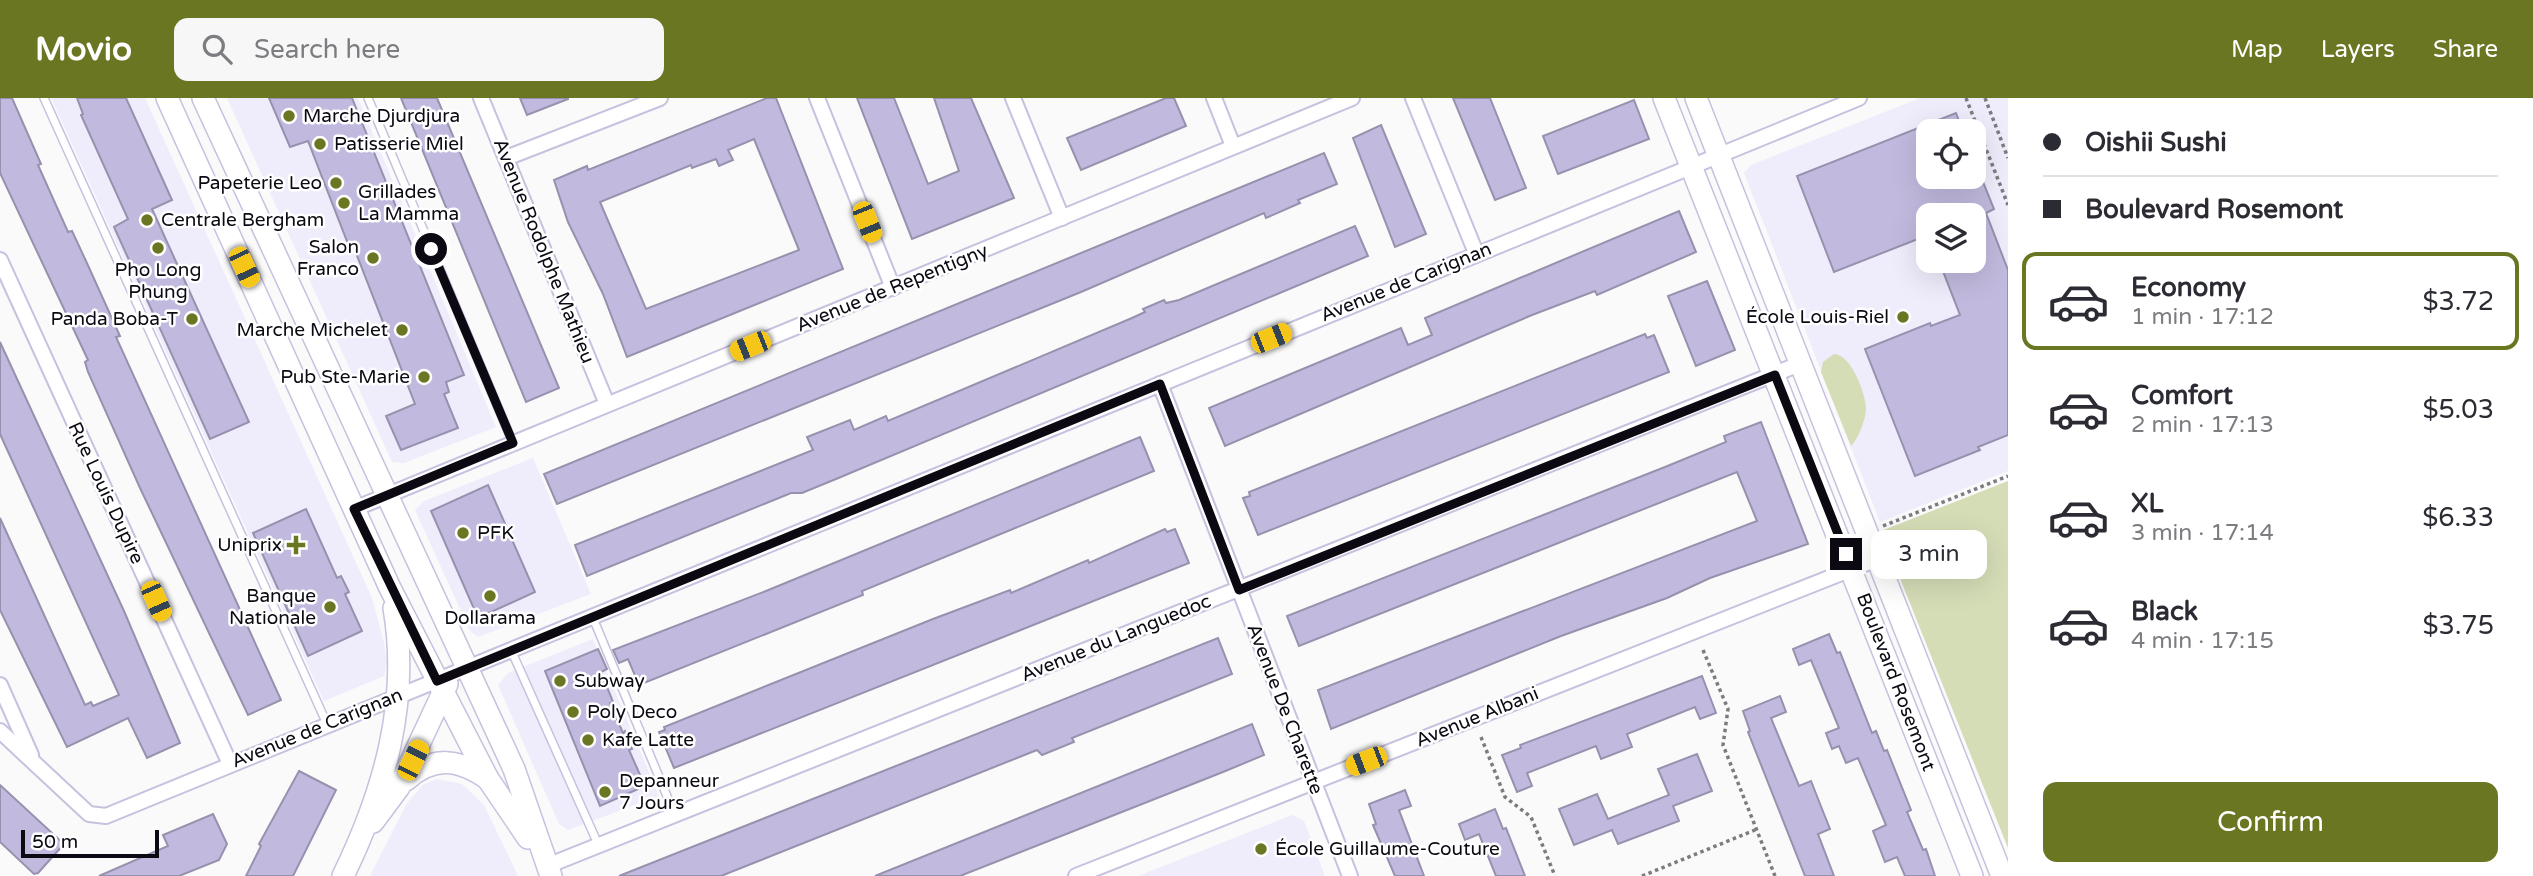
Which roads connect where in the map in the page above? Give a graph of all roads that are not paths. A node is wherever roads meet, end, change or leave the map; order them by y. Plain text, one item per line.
1 (44, 98) edge
2 (167, 98) edge
3 (204, 98) edge
4 (368, 98) edge
5 (481, 98) edge
6 (660, 98) edge
7 (817, 98) edge
8 (1013, 98) edge
9 (1214, 98) edge
10 (1352, 98) edge
11 (1413, 98) edge
12 (1664, 98) edge
13 (1696, 98) edge
14 (1860, 98) edge
15 (1233, 146) junction
16 (1718, 154) junction
17 (506, 158) junction
18 (1691, 166) junction
19 (240, 178) junction
20 (209, 192) junction
21 (1062, 218) junction
22 (1476, 253) junction
23 (0, 260) edge
24 (893, 288) junction
25 (1802, 363) junction
26 (326, 366) junction
27 (1775, 375) junction
28 (295, 380) junction
29 (1160, 384) junction
30 (607, 404) junction
31 (513, 443) junction
32 (385, 496) junction
33 (354, 509) junction
34 (1877, 559) junction
35 (1852, 569) junction
36 (390, 588) junction
37 (1239, 590) junction
38 (593, 618) junction
39 (511, 650) junction
40 (451, 675) junction
41 (0, 685) edge
42 (399, 695) junction
43 (327, 724) junction
44 (0, 731) edge
45 (34, 763) junction
46 (230, 764) junction
47 (488, 779) junction
48 (1313, 782) junction
49 (399, 786) junction
50 (674, 813) junction
51 (361, 838) junction
52 (598, 844) junction
53 (547, 867) edge
54 (342, 876) edge
55 (1076, 876) edge
56 (1350, 876) edge
57 (1972, 876) edge
58 (2002, 876) edge

1 - 43 lane
2 - 20 street
3 - 19 street
4 - 31 lane
5 - 17 street, Avenue Rodolphe Mathieu
6 - 17 street
7 - 24 street
8 - 21 street
9 - 15 street
10 - 15 street, Avenue de Repentigny
11 - 22 street
12 - 18 street, Boulevard Rosemont
13 - 16 street, Boulevard Rosemont
14 - 16 street, Avenue de Carignan
15 - 21 street, Avenue de Repentigny
16 - 18 street, Avenue de Carignan
16 - 25 street, Boulevard Rosemont
17 - 30 street, Avenue Rodolphe Mathieu
18 - 22 street, Avenue de Carignan
18 - 27 street, Boulevard Rosemont
19 - 20 street
19 - 26 street
20 - 28 street
21 - 24 street, Avenue de Repentigny
22 - 29 street, Avenue de Carignan
23 - 46 street, Rue Louis Dupire
24 - 30 street, Avenue de Repentigny
25 - 27 street, Avenue du Languedoc
25 - 34 street, Boulevard Rosemont
26 - 28 street
26 - 32 street
27 - 35 street, Boulevard Rosemont
27 - 37 street, Avenue du Languedoc
28 - 33 street
29 - 37 street, Avenue De Charette
29 - 38 street, Avenue de Carignan
30 - 31 street, Avenue de Repentigny
31 - 32 street, Avenue de Repentigny
32 - 33 street, Avenue de Repentigny
32 - 40 street
33 - 36 street
34 - 35 street, Avenue Albani
34 - 58 street, Boulevard Rosemont
35 - 48 street, Avenue Albani
35 - 57 street, Boulevard Rosemont
36 - 40 street
36 - 42 street
37 - 48 street, Avenue De Charette
37 - 50 street, Avenue du Languedoc
38 - 39 street, Avenue de Carignan
38 - 50 lane
39 - 40 street, Avenue de Carignan
39 - 52 lane
40 - 42 street, Avenue de Carignan
40 - 47 street
40 - 49 street
40 - 53 street
41 - 45 street
42 - 43 street, Avenue de Carignan
42 - 51 street
43 - 46 street, Avenue de Carignan
44 - 45 street
45 - 46 street, Avenue de Carignan
47 - 49 street
47 - 53 street
48 - 55 street, Avenue Albani
48 - 56 street, Avenue De Charette
49 - 51 street
50 - 52 street, Avenue du Languedoc
51 - 54 street
52 - 53 street, Avenue du Languedoc

